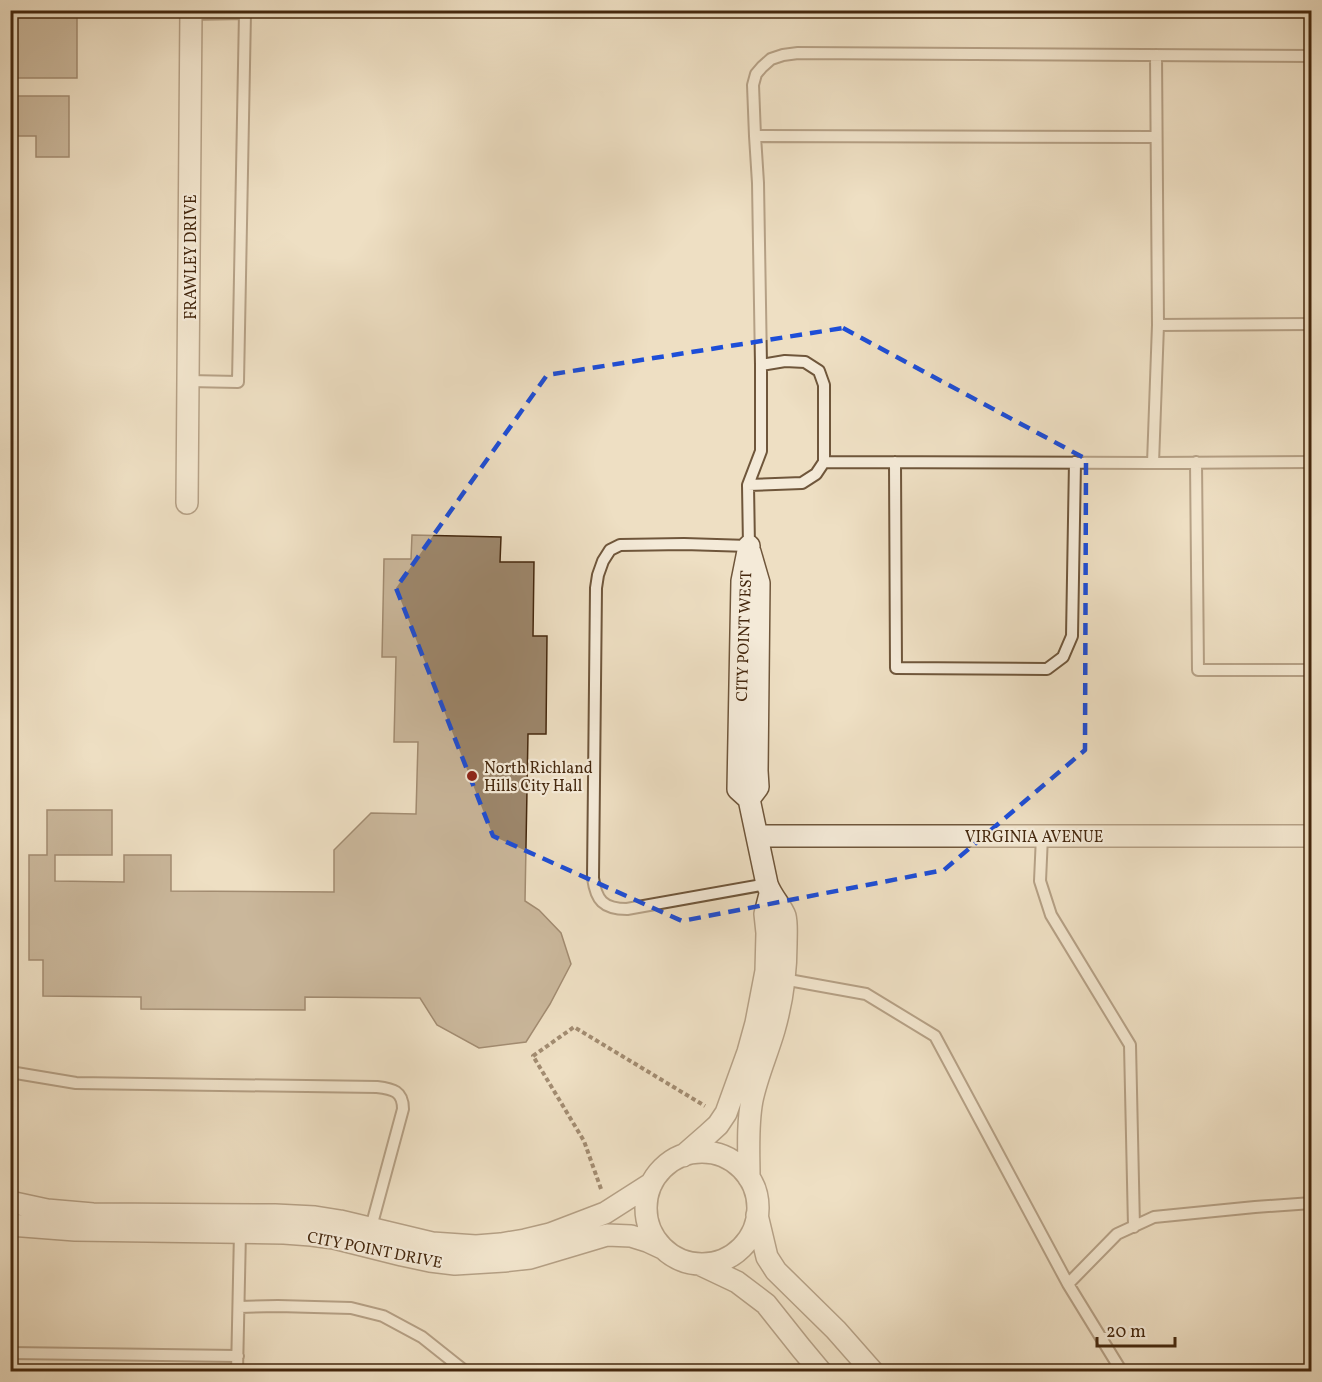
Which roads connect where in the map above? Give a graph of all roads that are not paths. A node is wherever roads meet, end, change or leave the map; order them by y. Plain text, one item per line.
1 (191, 12) edge
2 (1156, 55) junction
3 (1311, 56) edge
4 (754, 136) junction
5 (1156, 137) junction
6 (1311, 324) edge
7 (1158, 325) junction
8 (761, 365) junction
9 (189, 381) junction
10 (824, 462) junction
11 (895, 462) junction
12 (1075, 462) junction
13 (1196, 462) junction
14 (1311, 462) edge
15 (1153, 463) junction
16 (748, 485) junction
17 (187, 503) dead end
18 (749, 546) junction
19 (1311, 670) edge
20 (757, 836) junction
21 (1042, 836) junction
22 (1311, 836) edge
23 (769, 889) junction
24 (783, 979) junction
25 (10, 1072) edge
26 (682, 1156) junction
27 (749, 1178) junction
28 (652, 1183) junction
29 (10, 1202) edge
30 (1311, 1203) edge
31 (757, 1215) junction
32 (10, 1225) edge
33 (1134, 1227) junction
34 (240, 1232) junction
35 (368, 1237) junction
36 (662, 1248) junction
37 (699, 1264) junction
38 (1068, 1284) junction
39 (239, 1307) junction
40 (10, 1353) edge
41 (238, 1356) junction
42 (237, 1371) edge
43 (466, 1371) edge
44 (821, 1371) edge
45 (873, 1371) edge
46 (1122, 1371) edge

1 - 9 street, FRAWLEY DRIVE
1 - 9 lane
2 - 3 lane
2 - 4 lane
2 - 5 lane
4 - 5 lane
4 - 8 lane
5 - 7 lane
6 - 7 lane
7 - 15 lane
8 - 10 lane
8 - 16 lane
9 - 17 street, FRAWLEY DRIVE
10 - 11 lane
10 - 16 lane
11 - 12 lane
11 - 12 lane
12 - 15 lane
13 - 14 lane
13 - 15 lane
13 - 19 lane
16 - 18 lane
18 - 20 street, CITY POINT WEST
18 - 23 lane
20 - 21 street, VIRGINIA AVENUE
20 - 23 street, CITY POINT WEST
21 - 22 street, VIRGINIA AVENUE
21 - 33 lane
23 - 24 street, CITY POINT WEST
23 - 26 street, CITY POINT WEST
24 - 27 street, CITY POINT WEST
24 - 38 lane
25 - 35 lane
26 - 27 street
26 - 28 street
27 - 31 street
28 - 35 street, CITY POINT DRIVE
28 - 36 street
29 - 35 street, CITY POINT DRIVE
30 - 33 lane
31 - 37 street
31 - 45 street
32 - 34 street, CITY POINT DRIVE
33 - 38 lane
34 - 35 street, CITY POINT DRIVE
34 - 39 lane
35 - 36 street, CITY POINT DRIVE
36 - 37 street
37 - 44 street
38 - 46 lane
39 - 41 lane
39 - 43 lane
40 - 41 lane
41 - 42 lane

